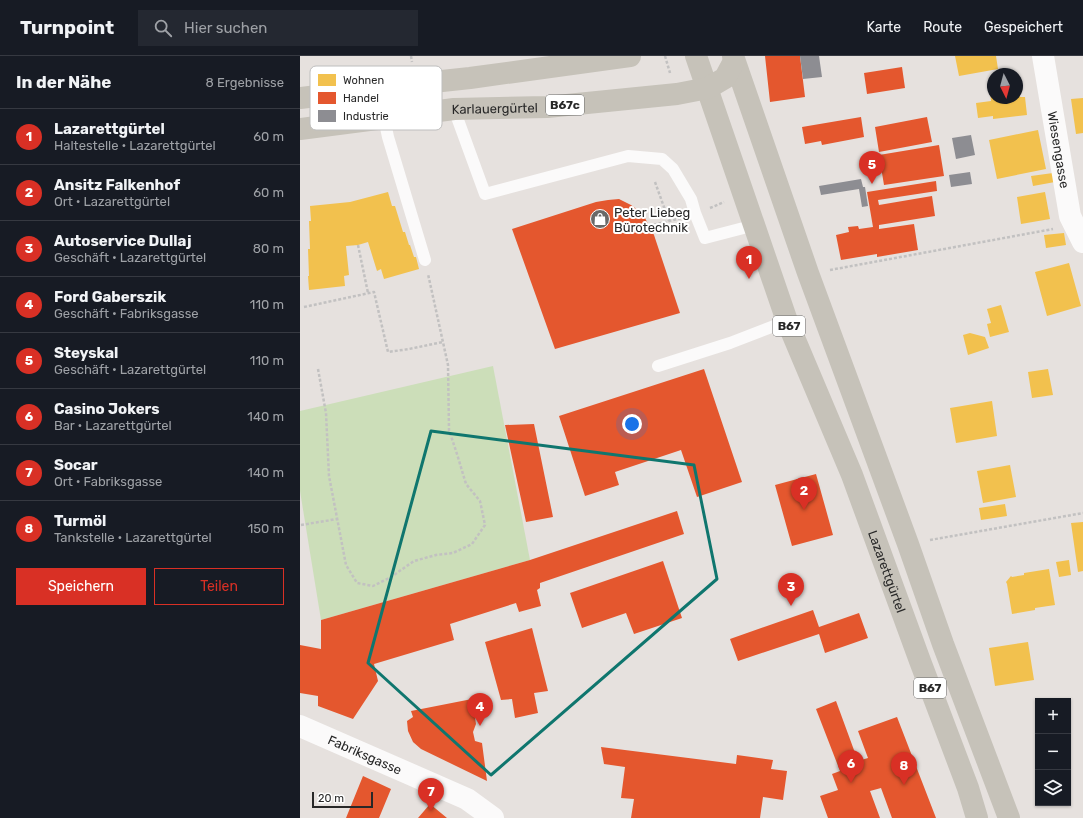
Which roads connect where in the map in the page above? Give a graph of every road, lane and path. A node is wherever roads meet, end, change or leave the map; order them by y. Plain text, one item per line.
1 (411, 56) edge
2 (630, 56) edge
3 (665, 56) edge
4 (696, 56) edge
5 (1043, 56) edge
6 (730, 58) edge
7 (412, 65) dead end
8 (670, 72) dead end
9 (442, 81) edge
10 (708, 88) junction
11 (310, 97) edge
12 (300, 98) edge
13 (454, 109) junction
14 (442, 111) edge
15 (310, 128) edge
16 (300, 129) edge
17 (387, 130) edge
18 (655, 182) dead end
19 (669, 221) dead end
20 (755, 225) junction
21 (1079, 233) edge
22 (358, 245) dead end
23 (425, 260) joint
24 (829, 270) dead end
25 (368, 293) junction
26 (304, 307) dead end
27 (787, 321) junction
28 (443, 342) junction
29 (658, 366) dead end
30 (318, 369) dead end
31 (1083, 513) edge
32 (337, 519) junction
33 (301, 525) dead end
34 (930, 540) dead end
35 (300, 726) edge
36 (493, 818) edge
37 (977, 818) edge
38 (1009, 818) edge

1 - 7 path
2 - 9 main road
3 - 8 path
4 - 10 main road, Lazarettgürtel / B67
5 - 21 street, Wiesengasse
6 - 10 main road, Karlauergürtel / B67c
6 - 38 main road, B67
10 - 13 main road, Karlauergürtel / B67c
10 - 20 main road, Lazarettgürtel / B67
11 - 12 main road
13 - 14 main road, Karlauergürtel / B67c
13 - 20 lane
15 - 16 main road, Karlauergürtel / B67c
17 - 23 lane
18 - 19 path
20 - 27 main road, Lazarettgürtel / B67
21 - 24 path
22 - 25 path
23 - 28 path
25 - 26 path
25 - 28 path
27 - 29 lane
27 - 37 main road, Lazarettgürtel / B67
28 - 32 path
30 - 32 path
31 - 34 path
32 - 33 path
35 - 36 street, Fabriksgasse

